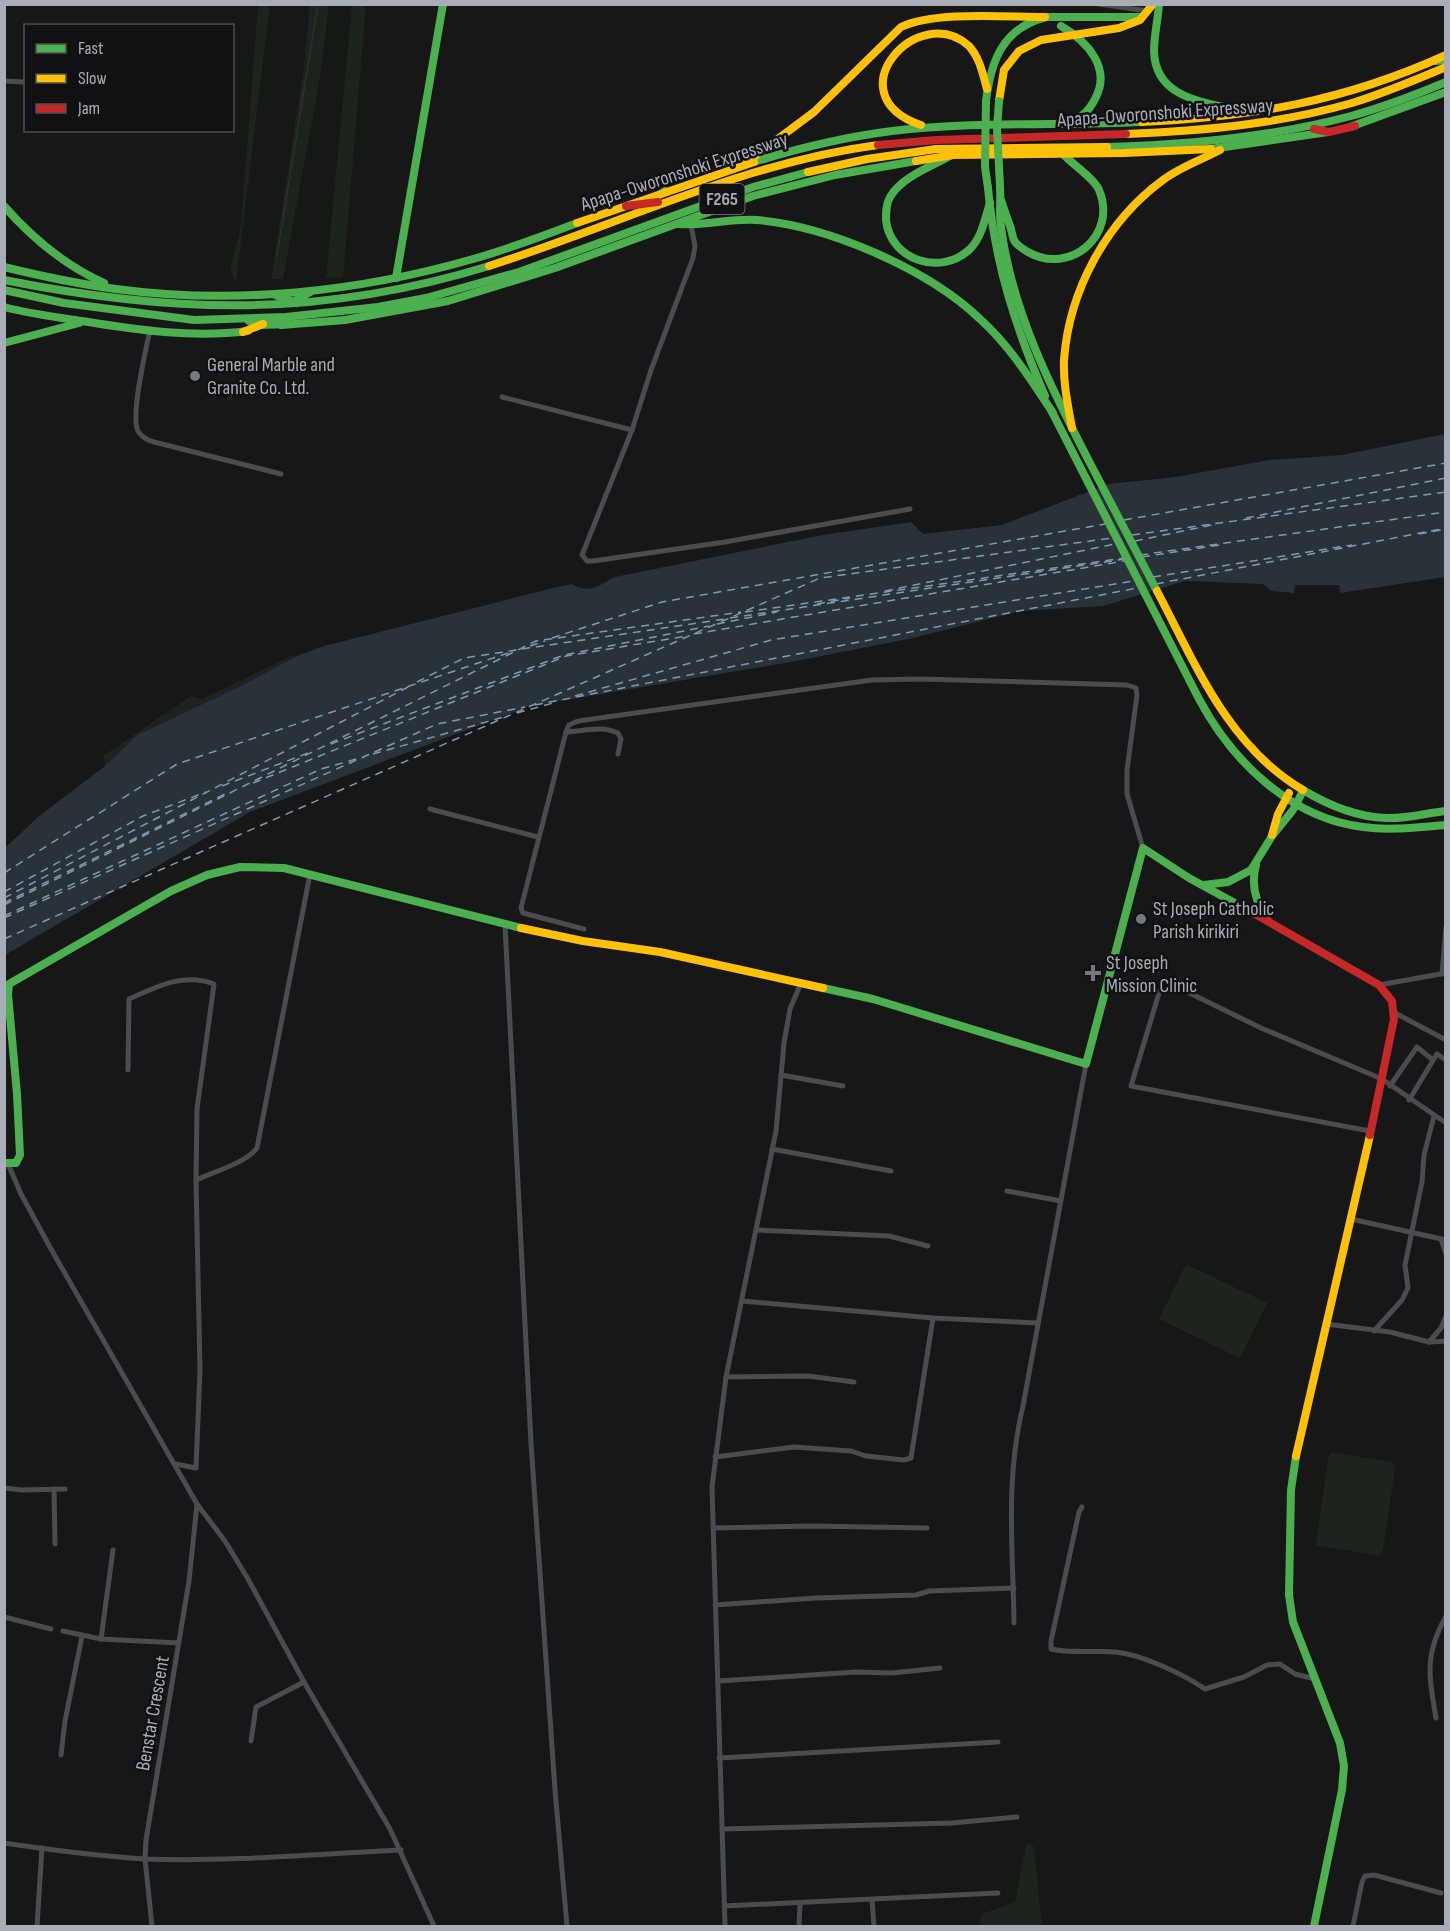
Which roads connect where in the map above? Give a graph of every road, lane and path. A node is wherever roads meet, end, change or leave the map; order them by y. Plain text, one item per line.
1 (443, 4) edge
2 (1099, 4) edge
3 (1159, 4) edge
4 (1151, 8) edge
5 (1045, 17) junction
6 (1142, 18) junction
7 (1032, 31) dead end
8 (1446, 62) edge
9 (4, 81) edge
10 (24, 82) edge
11 (1446, 82) edge
12 (987, 89) junction
13 (1446, 92) edge
14 (1254, 113) junction
15 (1352, 117) junction
16 (1063, 123) junction
17 (1355, 126) junction
18 (927, 127) junction
19 (1308, 128) junction
20 (1329, 132) junction
21 (1315, 135) junction
22 (1222, 149) junction
23 (1063, 154) junction
24 (953, 155) junction
25 (744, 164) junction
26 (665, 191) junction
27 (672, 200) junction
28 (1001, 201) junction
29 (990, 202) junction
30 (648, 203) junction
31 (4, 206) edge
32 (626, 207) junction
33 (634, 214) junction
34 (675, 224) junction
35 (691, 225) junction
36 (4, 267) edge
37 (396, 278) junction
38 (4, 280) edge
39 (122, 288) junction
40 (4, 290) edge
41 (312, 291) junction
42 (275, 295) junction
43 (285, 304) junction
44 (4, 307) edge
45 (241, 318) junction
46 (288, 319) junction
47 (85, 322) junction
48 (261, 325) junction
49 (150, 330) junction
50 (243, 332) junction
51 (4, 343) edge
52 (502, 397) dead end
53 (1053, 413) junction
54 (632, 430) junction
55 (1074, 432) junction
56 (281, 474) dead end
57 (910, 509) dead end
58 (566, 732) junction
59 (618, 754) dead end
60 (1294, 785) junction
61 (1303, 791) junction
62 (1287, 796) junction
63 (1297, 802) junction
64 (430, 809) dead end
65 (1446, 811) edge
66 (1446, 825) edge
67 (1272, 836) junction
68 (538, 837) junction
69 (1143, 848) junction
70 (1256, 864) junction
71 (310, 874) junction
72 (1200, 884) junction
73 (1270, 922) junction
74 (505, 925) junction
75 (1446, 927) edge
76 (584, 929) dead end
77 (1444, 973) edge
78 (801, 983) junction
79 (1379, 985) junction
80 (1395, 1013) junction
81 (1446, 1040) edge
82 (1433, 1060) junction
83 (1446, 1060) edge
84 (1086, 1064) junction
85 (128, 1070) dead end
86 (781, 1075) junction
87 (1382, 1079) junction
88 (843, 1086) dead end
89 (1390, 1086) junction
90 (1409, 1100) junction
91 (1434, 1116) junction
92 (1446, 1123) edge
93 (1370, 1131) junction
94 (772, 1149) junction
95 (6, 1163) edge
96 (891, 1171) dead end
97 (196, 1180) junction
98 (1007, 1191) dead end
99 (1061, 1201) junction
100 (1351, 1219) junction
101 (756, 1230) junction
102 (1412, 1233) junction
103 (1443, 1239) edge
104 (928, 1246) dead end
105 (1446, 1254) edge
106 (742, 1301) junction
107 (1446, 1316) edge
108 (933, 1318) junction
109 (1038, 1323) junction
110 (1326, 1324) junction
111 (1374, 1331) junction
112 (1446, 1341) edge
113 (1429, 1342) junction
114 (726, 1377) junction
115 (854, 1382) dead end
116 (716, 1457) junction
117 (176, 1464) junction
118 (4, 1488) edge
119 (65, 1489) dead end
120 (54, 1490) junction
121 (197, 1504) junction
122 (1082, 1507) dead end
123 (712, 1528) junction
124 (927, 1528) dead end
125 (55, 1545) dead end
126 (112, 1550) dead end
127 (1014, 1588) junction
128 (715, 1605) junction
129 (1446, 1616) edge
130 (4, 1617) edge
131 (1014, 1623) dead end
132 (51, 1629) dead end
133 (63, 1631) dead end
134 (82, 1636) junction
135 (101, 1639) junction
136 (179, 1643) junction
137 (940, 1668) dead end
138 (1315, 1678) junction
139 (718, 1681) junction
140 (304, 1682) junction
141 (1436, 1718) dead end
142 (251, 1741) dead end
143 (998, 1742) dead end
144 (61, 1755) dead end
145 (719, 1758) junction
146 (1017, 1817) dead end
147 (722, 1830) junction
148 (4, 1843) edge
149 (42, 1848) junction
150 (401, 1850) junction
151 (145, 1858) junction
152 (998, 1893) dead end
153 (1441, 1893) dead end
154 (872, 1900) junction
155 (800, 1903) junction
156 (724, 1906) junction
157 (38, 1926) edge
158 (152, 1926) edge
159 (434, 1926) edge
160 (567, 1926) edge
161 (725, 1926) edge
162 (799, 1926) edge
163 (873, 1926) edge
164 (1314, 1926) edge
165 (1320, 1926) edge
166 (1353, 1926) edge

1 - 37 main road
2 - 4 street
3 - 14 main road
4 - 6 main road
5 - 6 main road
5 - 12 main road
5 - 25 main road
6 - 16 main road
7 - 28 main road, bridge
8 - 14 main road, Apapa-Oworonshoki Expressway
8 - 27 main road, Apapa-Oworonshoki Expressway / F265
9 - 10 street
11 - 15 main road, Apapa-Oworonshoki Expressway / F265
12 - 18 main road
12 - 29 main road, bridge
13 - 17 main road, Apapa-Oworonshoki Expressway
14 - 16 main road, Apapa-Oworonshoki Expressway
15 - 19 main road, Apapa-Oworonshoki Expressway / F265
15 - 20 main road
16 - 18 main road, Apapa-Oworonshoki Expressway
17 - 20 main road
17 - 21 main road, Apapa-Oworonshoki Expressway
18 - 25 main road, Apapa-Oworonshoki Expressway
19 - 20 main road
19 - 46 main road, Apapa-Oworonshoki Expressway / F265
20 - 21 main road
21 - 22 main road, Apapa-Oworonshoki Expressway
22 - 23 main road, Apapa-Oworonshoki Expressway
22 - 55 main road
23 - 24 main road, Apapa-Oworonshoki Expressway
23 - 28 main road
24 - 29 main road
24 - 34 main road, Apapa-Oworonshoki Expressway
25 - 26 main road, Apapa-Oworonshoki Expressway
26 - 30 main road
26 - 32 main road, Apapa-Oworonshoki Expressway
27 - 30 main road
27 - 33 main road, Apapa-Oworonshoki Expressway / F265
28 - 55 main road
29 - 53 main road
30 - 32 main road
30 - 33 main road
31 - 39 main road
32 - 37 main road, Apapa-Oworonshoki Expressway
33 - 43 main road, Apapa-Oworonshoki Expressway / F265
34 - 35 main road
34 - 46 main road, Apapa-Oworonshoki Expressway
35 - 53 main road
35 - 54 street
36 - 39 main road, Apapa-Oworonshoki Expressway
37 - 41 main road, Apapa-Oworonshoki Expressway
38 - 43 main road
39 - 42 main road, Apapa-Oworonshoki Expressway
40 - 45 main road, Apapa-Oworonshoki Expressway / F265
41 - 42 main road, Apapa-Oworonshoki Expressway
41 - 43 main road
42 - 43 main road
43 - 46 main road
44 - 47 main road, Apapa-Oworonshoki Expressway
45 - 46 main road, Apapa-Oworonshoki Expressway / F265
45 - 48 main road
46 - 48 main road
46 - 50 main road, Apapa-Oworonshoki Expressway
47 - 49 main road, Apapa-Oworonshoki Expressway
47 - 51 main road
48 - 50 main road
49 - 50 main road, Apapa-Oworonshoki Expressway
49 - 56 street
52 - 54 street
53 - 62 main road
54 - 57 street
55 - 60 main road
58 - 59 street
58 - 68 street
58 - 69 street
60 - 61 main road
60 - 62 main road
61 - 63 main road
61 - 65 main road
62 - 63 main road
62 - 67 main road
63 - 66 main road
63 - 67 main road
64 - 68 street
67 - 70 main road
68 - 76 street
69 - 72 main road
69 - 84 main road
70 - 72 main road
70 - 73 main road
71 - 74 main road
71 - 95 main road
71 - 97 street
72 - 73 main road
73 - 79 main road
74 - 78 main road
74 - 160 street
75 - 77 street
77 - 79 street
78 - 84 main road
78 - 86 street
79 - 80 main road
80 - 81 street
80 - 87 main road
82 - 83 street
82 - 89 street
82 - 90 street
84 - 99 street
85 - 97 street
86 - 88 street
86 - 94 street
87 - 89 street
87 - 93 main road
87 - 93 street
89 - 90 street
90 - 91 street
91 - 92 street
91 - 102 street
93 - 100 main road
94 - 96 street
94 - 101 street
95 - 117 street
97 - 117 street
98 - 99 street
99 - 109 street
100 - 102 street
100 - 110 main road
101 - 104 street
101 - 106 street
102 - 103 street
102 - 111 street
103 - 105 street
106 - 108 street
106 - 114 street
107 - 113 street
108 - 109 street
108 - 116 street
109 - 127 street
110 - 111 street
110 - 138 main road
111 - 113 street
112 - 113 street
114 - 115 street
114 - 116 street
116 - 123 street
117 - 121 street
118 - 120 street
119 - 120 street
120 - 125 street
121 - 136 street, Benstar Crescent
121 - 140 street
122 - 138 street
123 - 124 street
123 - 128 street
126 - 135 street
127 - 128 street
127 - 131 street
128 - 139 street
129 - 141 street
130 - 132 street
133 - 134 street
134 - 135 street
134 - 144 street
135 - 136 street
136 - 151 street, Benstar Crescent
137 - 139 street
138 - 164 main road
139 - 145 street
140 - 142 street
140 - 150 street
143 - 145 street
145 - 147 street
146 - 147 street
147 - 156 street
148 - 149 street
149 - 151 street
149 - 157 street
150 - 151 street
150 - 159 street
151 - 158 street, Benstar Crescent
152 - 154 street
153 - 166 street
154 - 155 street
154 - 163 street
155 - 156 street
155 - 162 street
156 - 161 street
164 - 165 street

